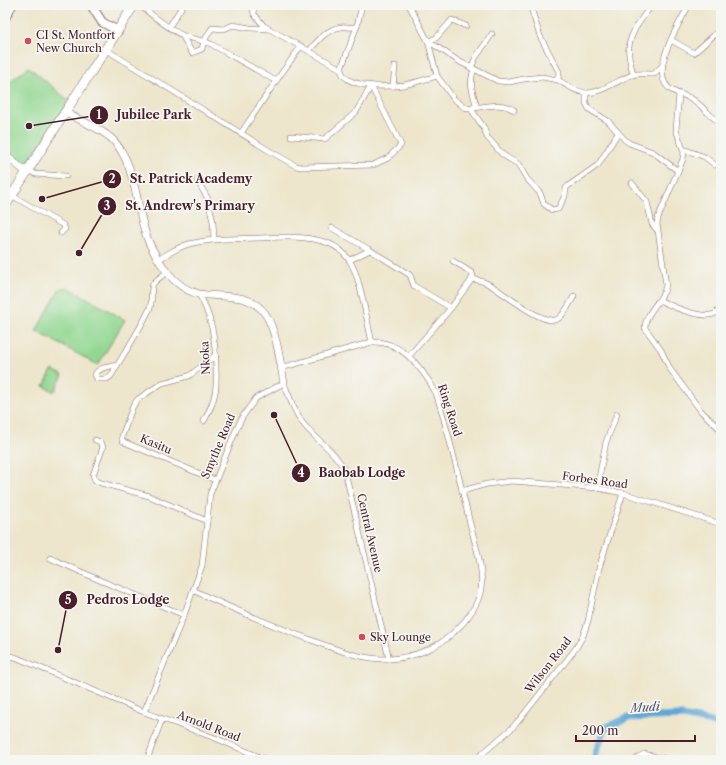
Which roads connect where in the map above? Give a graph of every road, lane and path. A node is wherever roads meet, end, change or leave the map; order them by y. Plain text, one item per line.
1 (12, 5) edge
2 (134, 5) edge
3 (139, 5) edge
4 (183, 5) edge
5 (255, 5) edge
6 (362, 5) edge
7 (409, 5) edge
8 (530, 5) edge
9 (652, 5) edge
10 (689, 5) edge
11 (94, 7) edge
12 (5, 18) edge
13 (357, 26) junction
14 (466, 26) dead end
15 (170, 27) junction
16 (270, 29) junction
17 (721, 29) edge
18 (116, 33) junction
19 (492, 34) dead end
20 (182, 35) junction
21 (671, 40) junction
22 (204, 41) junction
23 (428, 41) junction
24 (301, 46) junction
25 (105, 49) junction
26 (308, 51) junction
27 (395, 66) dead end
28 (662, 66) junction
29 (472, 68) junction
30 (341, 69) junction
31 (634, 75) junction
32 (438, 76) junction
33 (558, 80) junction
34 (276, 81) junction
35 (371, 86) junction
36 (393, 86) junction
37 (586, 93) junction
38 (679, 94) junction
39 (473, 108) junction
40 (514, 110) dead end
41 (64, 112) junction
42 (721, 123) edge
43 (241, 133) junction
44 (618, 133) junction
45 (291, 136) dead end
46 (683, 149) junction
47 (5, 155) edge
48 (715, 165) dead end
49 (27, 170) junction
50 (678, 171) junction
51 (66, 176) dead end
52 (197, 180) dead end
53 (632, 183) dead end
54 (12, 196) junction
55 (5, 206) edge
56 (332, 228) dead end
57 (657, 230) junction
58 (61, 233) dead end
59 (214, 239) junction
60 (370, 250) junction
61 (159, 259) junction
62 (350, 260) junction
63 (453, 261) dead end
64 (168, 272) junction
65 (472, 279) junction
66 (199, 294) junction
67 (574, 296) dead end
68 (659, 300) junction
69 (451, 308) junction
70 (721, 308) edge
71 (372, 342) junction
72 (216, 355) junction
73 (409, 356) junction
74 (117, 366) dead end
75 (281, 368) junction
76 (284, 383) junction
77 (617, 414) dead end
78 (204, 421) dead end
79 (721, 430) edge
80 (95, 440) dead end
81 (215, 480) junction
82 (597, 488) junction
83 (462, 491) junction
84 (623, 493) junction
85 (207, 521) junction
86 (721, 524) edge
87 (50, 558) dead end
88 (193, 590) junction
89 (184, 615) junction
90 (5, 655) edge
91 (389, 659) junction
92 (144, 712) junction
93 (162, 719) junction
94 (147, 760) edge
95 (267, 760) edge
96 (475, 760) edge
97 (636, 760) edge
98 (669, 760) edge

1 - 12 main road
2 - 18 highway
3 - 15 street
4 - 15 street
5 - 16 street
6 - 13 street
7 - 23 street
8 - 33 street
9 - 31 street
10 - 21 street
11 - 18 main road
13 - 26 street
13 - 30 street
14 - 23 street
15 - 20 street
16 - 22 street
16 - 24 street
17 - 21 street
18 - 25 highway
19 - 29 street
20 - 22 street
20 - 22 street
21 - 28 street
22 - 34 street
23 - 29 street
23 - 32 street
24 - 26 street
24 - 34 street
25 - 41 highway
25 - 43 street
26 - 30 street
27 - 36 street
28 - 31 street
28 - 38 street
29 - 33 street
29 - 39 street
30 - 35 street
31 - 37 street
32 - 36 street
32 - 39 street
33 - 37 street
34 - 43 street
35 - 36 street
35 - 43 street
35 - 45 street
37 - 44 street
38 - 42 street
38 - 46 street
39 - 40 street
39 - 44 street
41 - 49 highway
41 - 61 street
44 - 50 street
46 - 48 street
46 - 50 street
47 - 49 street
49 - 51 street
49 - 54 highway
50 - 57 street
52 - 59 street
53 - 57 street
54 - 55 highway
54 - 58 street
56 - 60 street
57 - 68 street
59 - 61 street
59 - 62 street
60 - 62 street
60 - 69 street
61 - 64 street
62 - 71 street
63 - 65 street
64 - 66 street
64 - 74 street
65 - 67 street
65 - 69 street
66 - 72 street, Nkoka
66 - 75 street
68 - 70 street
68 - 79 street
69 - 73 street
71 - 73 street, Ring Road
71 - 75 street, Ring Road
72 - 78 street, Nkoka
72 - 81 street, Kasitu
73 - 83 street, Ring Road
75 - 76 street
76 - 81 street, Smythe Road
76 - 91 street, Central Avenue
77 - 82 street
80 - 85 street
81 - 85 street, Smythe Road
82 - 83 street, Forbes Road
82 - 84 street, Forbes Road
83 - 91 street, Ring Road
84 - 86 street, Forbes Road
84 - 96 street, Wilson Road
85 - 88 street, Smythe Road
87 - 89 street
88 - 89 street, Smythe Road
88 - 91 street, Ring Road
89 - 92 street, Smythe Road
90 - 92 street
92 - 93 street, Arnold Road
93 - 94 street
93 - 95 street, Arnold Road
97 - 98 street

